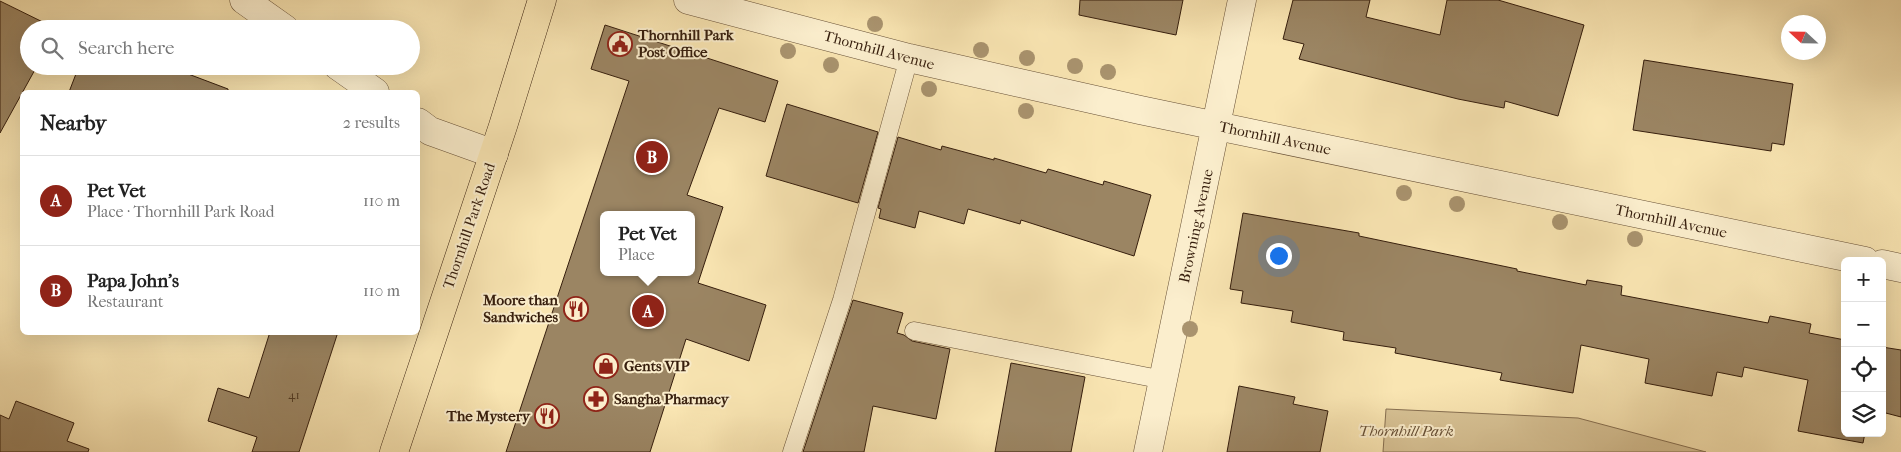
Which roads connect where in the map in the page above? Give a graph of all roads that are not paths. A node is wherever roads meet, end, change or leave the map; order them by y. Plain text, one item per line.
1 (244, 0) edge
2 (542, 0) edge
3 (688, 0) edge
4 (1242, 0) edge
5 (272, 20) edge
6 (909, 58) junction
7 (351, 75) edge
8 (372, 90) edge
9 (420, 124) edge
10 (1216, 126) junction
11 (494, 154) junction
12 (1846, 257) edge
13 (1886, 265) edge
14 (1901, 268) edge
15 (914, 331) dead end
16 (1164, 380) junction
17 (394, 452) edge
18 (792, 452) edge
19 (1148, 452) edge

1 - 5 street
2 - 11 main road, Thornhill Park Road
3 - 6 street, Thornhill Avenue
4 - 10 street, Browning Avenue
6 - 10 street, Thornhill Avenue
6 - 18 lane
7 - 8 street
9 - 11 street
10 - 12 street, Thornhill Avenue
10 - 16 street, Browning Avenue
11 - 17 main road, Thornhill Park Road
13 - 14 street
15 - 16 lane
16 - 19 street, Browning Avenue

